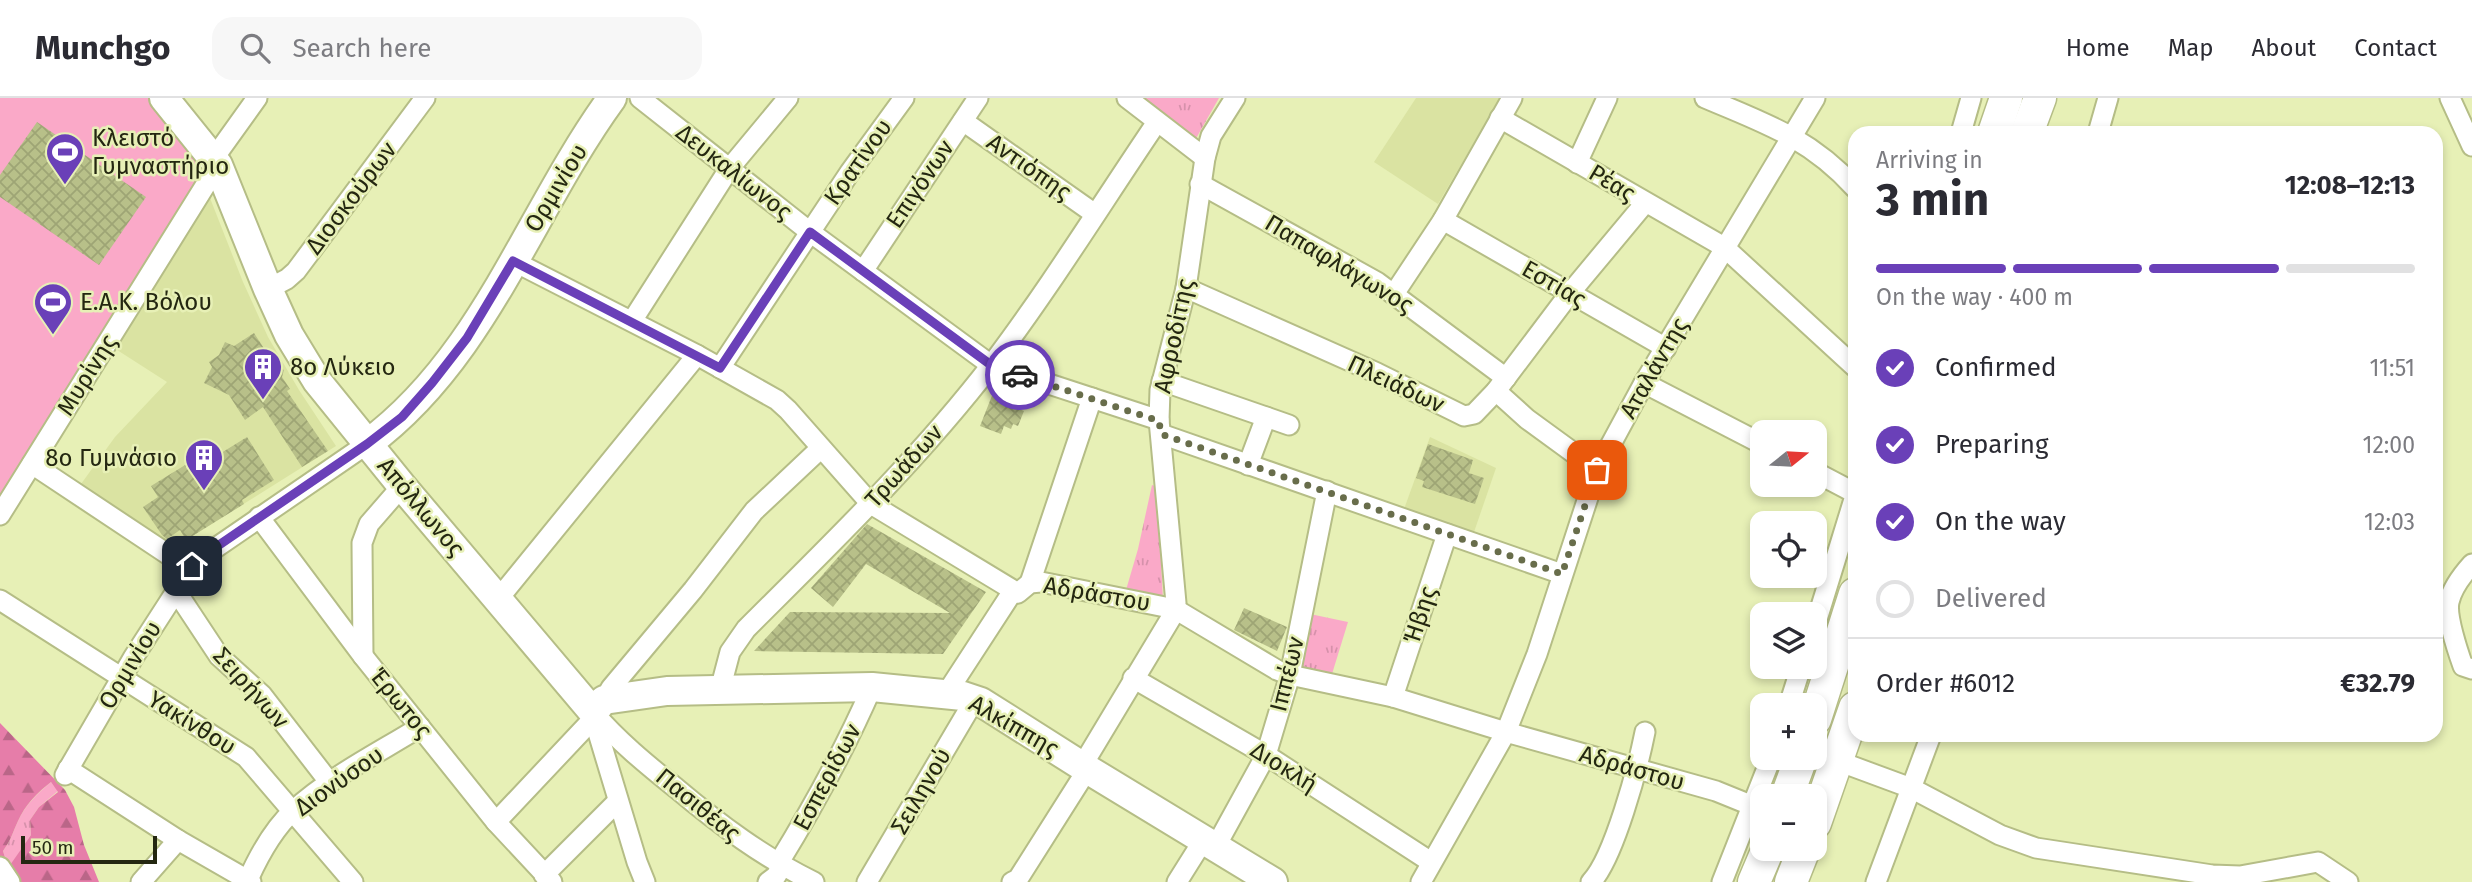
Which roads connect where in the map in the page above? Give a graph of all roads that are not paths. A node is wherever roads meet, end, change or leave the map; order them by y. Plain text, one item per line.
1 (164, 98) edge
2 (257, 98) edge
3 (425, 98) edge
4 (612, 98) edge
5 (640, 98) edge
6 (788, 98) edge
7 (904, 98) edge
8 (978, 98) edge
9 (1127, 98) edge
10 (1235, 98) edge
11 (1512, 98) edge
12 (1608, 98) edge
13 (1705, 98) edge
14 (1815, 98) edge
15 (1971, 98) edge
16 (2006, 98) edge
17 (2040, 98) edge
18 (2108, 98) edge
19 (2450, 98) edge
20 (1500, 118) junction
21 (963, 121) junction
22 (1157, 122) junction
23 (1963, 126) edge
24 (1996, 126) edge
25 (2030, 126) edge
26 (2100, 126) edge
27 (1790, 136) junction
28 (2472, 146) edge
29 (1205, 158) junction
30 (216, 162) junction
31 (1577, 163) junction
32 (729, 169) junction
33 (1848, 181) edge
34 (1200, 184) junction
35 (1645, 203) junction
36 (1095, 214) junction
37 (1443, 220) junction
38 (810, 232) junction
39 (1724, 247) junction
40 (513, 261) junction
41 (863, 271) junction
42 (1186, 288) junction
43 (268, 289) junction
44 (1570, 293) junction
45 (1394, 294) junction
46 (632, 321) junction
47 (1665, 348) junction
48 (698, 355) junction
49 (1848, 361) edge
50 (991, 365) junction
51 (720, 368) junction
52 (1162, 381) junction
53 (1644, 383) junction
54 (1501, 385) junction
55 (1092, 398) junction
56 (1266, 417) junction
57 (1289, 425) dead end
58 (1160, 427) junction
59 (1750, 438) edge
60 (367, 444) junction
61 (821, 448) junction
62 (32, 464) junction
63 (1248, 465) junction
64 (1597, 470) junction
65 (1827, 479) edge
66 (402, 486) junction
67 (1327, 491) junction
68 (1848, 491) edge
69 (871, 504) junction
70 (0, 514) edge
71 (259, 517) junction
72 (1848, 518) edge
73 (1447, 534) junction
74 (2472, 564) edge
75 (190, 569) junction
76 (1562, 574) junction
77 (1021, 587) junction
78 (176, 591) junction
79 (499, 598) junction
80 (0, 600) edge
81 (1822, 602) edge
82 (1175, 609) junction
83 (1848, 616) edge
84 (363, 656) junction
85 (2472, 669) edge
86 (1290, 675) junction
87 (121, 678) junction
88 (1133, 678) junction
89 (872, 687) junction
90 (720, 690) junction
91 (1823, 693) edge
92 (946, 694) junction
93 (1393, 696) junction
94 (975, 699) junction
95 (597, 710) junction
96 (420, 727) junction
97 (1848, 730) edge
98 (1506, 733) junction
99 (1646, 733) dead end
100 (1928, 742) edge
101 (1266, 755) junction
102 (1838, 761) junction
103 (1085, 768) junction
104 (1637, 769) junction
105 (330, 783) junction
106 (1911, 788) junction
107 (1827, 791) edge
108 (618, 801) junction
109 (1750, 805) edge
110 (293, 811) junction
111 (1750, 813) edge
112 (496, 822) junction
113 (178, 840) junction
114 (1210, 843) junction
115 (1763, 861) edge
116 (1799, 861) edge
117 (1431, 862) junction
118 (780, 865) junction
119 (0, 867) edge
120 (548, 878) edge
121 (248, 881) edge
122 (1018, 881) edge
123 (10, 882) edge
124 (141, 882) edge
125 (353, 882) edge
126 (645, 882) edge
127 (768, 882) edge
128 (814, 882) edge
129 (867, 882) edge
130 (1177, 882) edge
131 (1273, 882) edge
132 (1421, 882) edge
133 (1591, 882) edge
134 (1722, 882) edge
135 (1754, 882) edge
136 (1791, 882) edge
137 (1876, 882) edge
138 (2348, 882) edge

1 - 30 street, Απόλλωνος
2 - 30 street, Μυρίνης
3 - 43 street, Διοσκούρων
4 - 40 street, Ορμινίου
5 - 32 street, Δευκαλίωνος
6 - 32 street
7 - 38 street, Κρατίνου
8 - 21 street, Επιγόνων
9 - 22 street
10 - 29 street, Αφροδίτης
11 - 20 street
12 - 31 street
13 - 27 street
14 - 27 street, Αταλάντης
15 - 23 street
16 - 24 main road
17 - 25 main road
18 - 26 street
19 - 28 street
20 - 31 street, Ρέας
20 - 37 street
21 - 36 street, Αντιόπης
21 - 41 street, Επιγόνων
22 - 29 street
22 - 36 street, Τρωάδων
27 - 33 street
27 - 39 street, Αταλάντης
29 - 34 street, Αφροδίτης
30 - 43 street, Απόλλωνος
30 - 62 street, Μυρίνης
31 - 35 street, Ρέας
32 - 38 street, Δευκαλίωνος
32 - 46 street
34 - 42 street, Αφροδίτης
34 - 45 street, Παπαφλάγωνος
35 - 39 street, Ρέας
35 - 44 street, Πλειάδων
36 - 50 street, Τρωάδων
37 - 44 street, Εστίας
37 - 45 street
38 - 41 street, Δευκαλίωνος
38 - 51 street, Κρατίνου
39 - 47 street, Αταλάντης
39 - 49 street, Ρέας
40 - 46 street, Αδράστου
40 - 60 street, Ορμινίου
41 - 50 street, Δευκαλίωνος
42 - 52 street, Αφροδίτης
42 - 54 street, Πλειάδων
43 - 60 street, Απόλλωνος
44 - 47 street, Εστίας
44 - 54 street, Πλειάδων
45 - 54 street, Παπαφλάγωνος
46 - 48 street, Αδράστου
47 - 53 street, Αταλάντης
48 - 51 street, Αδράστου
48 - 79 street
50 - 55 street, Δευκαλίωνος
50 - 69 street, Τρωάδων
51 - 61 street, Αδράστου
52 - 56 street
52 - 58 street, Αφροδίτης
53 - 59 street
53 - 64 street, Αταλάντης
54 - 64 street, Παπαφλάγωνος
55 - 58 street, Δευκαλίωνος
55 - 77 street
56 - 57 street
56 - 63 street
58 - 63 street, Δευκαλίωνος
58 - 82 street, Αφροδίτης
60 - 66 street, Απόλλωνος
60 - 71 street, Ορμινίου
61 - 69 street, Αδράστου
61 - 95 street
62 - 70 street, Μυρίνης
62 - 75 street
63 - 67 street, Δευκαλίωνος
64 - 76 street, Αταλάντης
65 - 68 street
66 - 79 street, Απόλλωνος
66 - 84 street
67 - 73 street, Δευκαλίωνος
67 - 86 street, Ιππέων
69 - 77 street, Αδράστου
69 - 90 street, Τρωάδων
71 - 75 street, Ορμινίου
71 - 84 street, Έρωτος
72 - 81 street
73 - 76 street, Δευκαλίωνος
73 - 93 street, Ήβης
74 - 85 street
75 - 78 street, Ορμινίου
76 - 98 street, Αταλάντης
77 - 82 street, Αδράστου
77 - 92 street
78 - 87 street, Ορμινίου
78 - 105 street, Σειρήνων
79 - 95 street, Απόλλωνος
80 - 87 street, Υακίνθου
82 - 86 street, Αδράστου
82 - 88 street
83 - 91 main road
84 - 96 street, Έρωτος
86 - 93 street, Αδράστου
86 - 101 street, Ιππέων
87 - 110 street, Υακίνθου
87 - 113 street, Ορμινίου
88 - 101 street, Διοκλή
88 - 103 street
89 - 90 street, Αλκίππης
89 - 92 street, Αλκίππης
89 - 118 street, Εσπερίδων
90 - 95 street
92 - 94 street, Αλκίππης
93 - 98 street, Αδράστου
94 - 103 street, Αλκίππης
94 - 129 street, Σειληνού
95 - 108 street, Απόλλωνος
95 - 112 street
95 - 118 street, Πασιθέας
96 - 105 street, Διονύσου
96 - 112 street, Έρωτος
97 - 102 main road
98 - 104 street, Αδράστου
98 - 117 street, Αταλάντης
99 - 104 street
100 - 106 street
101 - 114 street, Ιππέων
101 - 117 street, Διοκλή
102 - 106 street
102 - 107 main road
103 - 114 street, Αλκίππης
103 - 122 street
104 - 109 street, Αδράστου
104 - 133 street
105 - 110 street, Διονύσου
106 - 137 street
106 - 138 street
108 - 120 street
108 - 126 street, Απόλλωνος
110 - 121 street, Διονύσου
110 - 125 street, Υακίνθου
111 - 134 street
112 - 120 street, Έρωτος
113 - 121 street
113 - 124 street
114 - 130 street, Ιππέων
114 - 131 street, Αλκίππης
115 - 135 main road
116 - 136 main road
117 - 132 street, Αταλάντης
118 - 127 street, Εσπερίδων
118 - 128 street, Πασιθέας
119 - 123 street

